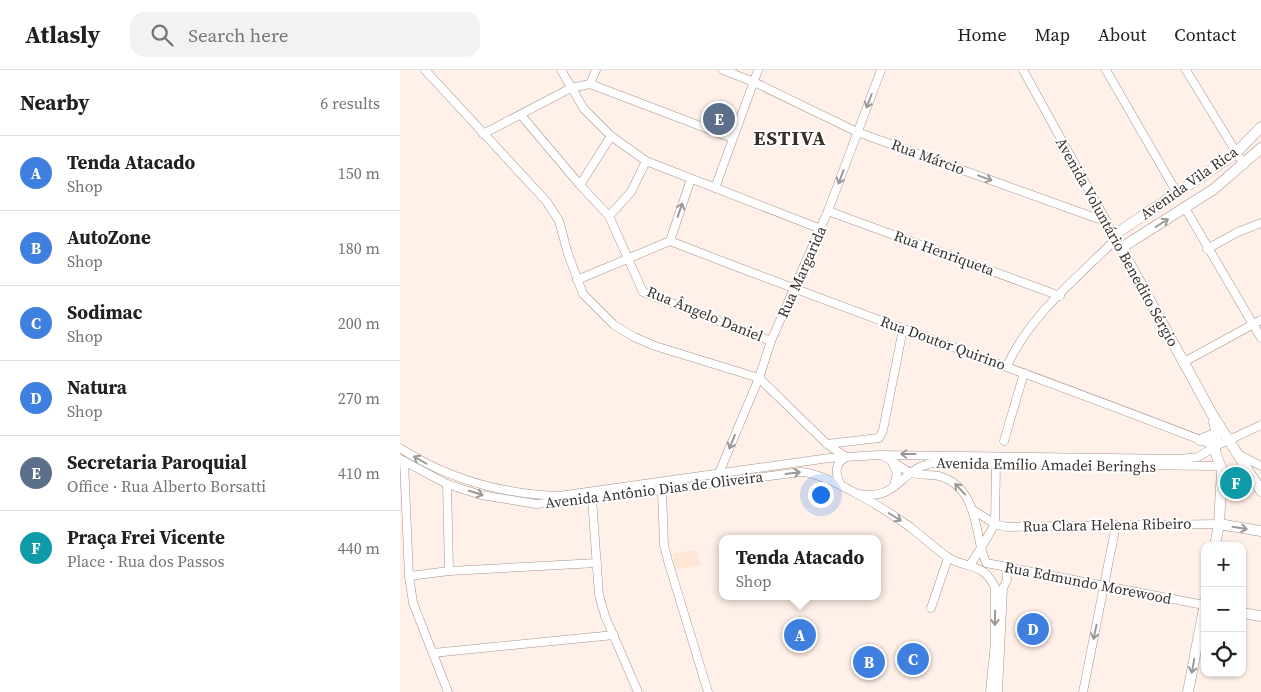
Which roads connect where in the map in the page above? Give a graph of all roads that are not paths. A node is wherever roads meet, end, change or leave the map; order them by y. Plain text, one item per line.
1 (425, 70) edge
2 (561, 70) edge
3 (596, 70) edge
4 (723, 70) edge
5 (758, 70) edge
6 (881, 70) edge
7 (1022, 70) edge
8 (1106, 70) edge
9 (1186, 70) edge
10 (754, 82) junction
11 (590, 84) junction
12 (571, 88) junction
13 (521, 115) junction
14 (1261, 127) edge
15 (857, 132) junction
16 (483, 134) junction
17 (611, 136) junction
18 (732, 138) junction
19 (1261, 148) edge
20 (1235, 154) junction
21 (646, 161) junction
22 (1244, 165) junction
23 (691, 180) junction
24 (580, 185) junction
25 (715, 188) junction
26 (1177, 193) junction
27 (1185, 208) junction
28 (828, 211) junction
29 (609, 216) junction
30 (1107, 222) junction
31 (1261, 223) edge
32 (821, 229) junction
33 (1115, 237) junction
34 (670, 241) junction
35 (1121, 248) junction
36 (1207, 249) junction
37 (629, 257) junction
38 (577, 280) junction
39 (794, 290) junction
40 (1060, 296) junction
41 (1261, 320) edge
42 (1252, 325) junction
43 (903, 329) junction
44 (1261, 338) edge
45 (771, 342) junction
46 (1184, 362) junction
47 (1007, 366) junction
48 (1024, 374) junction
49 (759, 378) junction
50 (1212, 414) junction
51 (1261, 425) edge
52 (1216, 433) junction
53 (1196, 438) junction
54 (1004, 441) dead end
55 (1228, 441) junction
56 (827, 444) junction
57 (1216, 446) junction
58 (400, 448) edge
59 (1237, 453) junction
60 (879, 454) junction
61 (846, 456) junction
62 (1198, 457) junction
63 (890, 459) junction
64 (402, 460) edge
65 (996, 463) junction
66 (1220, 466) junction
67 (1261, 466) edge
68 (910, 472) junction
69 (719, 473) junction
70 (1258, 479) edge
71 (447, 484) junction
72 (841, 485) junction
73 (892, 490) junction
74 (662, 491) junction
75 (1261, 491) edge
76 (852, 493) junction
77 (592, 499) junction
78 (973, 510) junction
79 (995, 524) junction
80 (1219, 524) junction
81 (1116, 526) junction
82 (1261, 532) edge
83 (1215, 542) edge
84 (981, 548) junction
85 (948, 558) junction
86 (597, 563) junction
87 (970, 565) junction
88 (1004, 568) junction
89 (449, 571) junction
90 (409, 576) junction
91 (1105, 584) junction
92 (996, 587) junction
93 (1201, 604) edge
94 (931, 608) dead end
95 (1246, 613) edge
96 (1261, 616) edge
97 (1201, 625) edge
98 (614, 635) junction
99 (433, 653) junction
100 (448, 692) edge
101 (638, 692) edge
102 (708, 692) edge
103 (990, 692) edge
104 (998, 692) edge
105 (1083, 692) edge
106 (1188, 692) edge

1 - 16 street
2 - 12 street
3 - 11 street
4 - 10 street, Rua Márcio
5 - 10 street
6 -> 15 street, Rua Margarida
7 - 30 street, Avenida Voluntário Benedito Sérgio
8 - 26 street
9 - 20 street
10 - 15 street, Rua Márcio
10 - 18 street
11 - 12 street
11 - 18 street
12 - 13 street
12 - 17 street
13 - 16 street
13 - 24 street, Rua Ângelo Daniel
14 - 20 main road, Avenida Vila Rica
15 -> 28 street, Rua Margarida
15 -> 30 street, Rua Márcio
16 - 38 street
17 - 21 street
17 - 24 street
18 - 25 street
19 - 22 main road, Avenida Vila Rica
20 - 22 street
20 - 26 main road, Avenida Vila Rica
21 - 23 street
21 - 29 street
22 - 27 main road, Avenida Vila Rica
23 - 25 street
34 -> 23 street
24 - 29 street, Rua Ângelo Daniel
25 - 32 street
26 - 33 main road, Avenida Vila Rica
35 -> 27 main road, Avenida Vila Rica
27 - 36 street
28 - 32 street, Rua Margarida
28 - 40 street, Rua Henriqueta
29 - 37 street, Rua Ângelo Daniel
30 - 33 street, Avenida Voluntário Benedito Sérgio
31 - 36 street
32 - 39 street, Rua Margarida
33 - 35 main road, Avenida Voluntário Benedito Sérgio
33 - 40 street
34 - 37 street
34 - 39 street, Rua Doutor Quirino
35 - 46 main road, Avenida Voluntário Benedito Sérgio
36 - 42 street
37 - 38 street
37 - 45 street, Rua Ângelo Daniel
38 - 49 street
39 - 43 street, Rua Doutor Quirino
39 - 45 street, Rua Margarida
40 - 47 street
41 - 42 street
42 - 44 street
42 - 46 street
43 - 47 street, Rua Doutor Quirino
43 - 56 street
45 - 49 street, Rua Margarida
46 - 50 main road, Avenida Voluntário Benedito Sérgio
47 - 48 street, Rua Doutor Quirino
48 - 53 street, Rua Doutor Quirino
48 - 54 street
49 - 56 street
49 -> 69 street, Rua Margarida
50 - 52 main road, Avenida Voluntário Benedito Sérgio
50 - 55 main road, Avenida Voluntário Benedito Sérgio
51 - 55 street
52 - 53 main road
52 - 57 main road, Avenida Voluntário Benedito Sérgio
53 - 57 street, Rua Doutor Quirino
53 - 62 street
55 - 57 street
55 - 59 main road, Avenida Voluntário Benedito Sérgio
56 - 61 street
57 - 62 street
57 - 66 main road, Avenida Voluntário Benedito Sérgio
69 -> 58 street
59 - 67 street
59 - 70 main road, Avenida Voluntário Benedito Sérgio
60 - 61 street
62 -> 60 street
60 - 63 street
61 - 69 street
61 - 72 street
63 - 68 street
63 - 73 street
64 - 71 street, Avenida Antônio Dias de Oliveira
64 - 90 street
65 - 66 street, Avenida Emílio Amadei Beringhs
65 - 68 street, Avenida Emílio Amadei Beringhs
65 - 79 street
66 - 80 main road, Avenida Voluntário Benedito Sérgio
68 - 73 street, Avenida Emílio Amadei Beringhs
78 -> 68 street
70 - 75 main road, Avenida Voluntário Benedito Sérgio
71 -> 77 street, Avenida Antônio Dias de Oliveira
71 - 89 street
74 -> 72 street, Avenida Antônio Dias de Oliveira
72 - 76 street, Avenida Antônio Dias de Oliveira
73 - 76 street
74 - 77 street, Avenida Antônio Dias de Oliveira
74 - 102 street
76 -> 85 street, Avenida Antônio Dias de Oliveira
77 - 86 street
78 - 79 street
78 - 84 street
79 - 81 street, Rua Clara Helena Ribeiro
79 - 84 street
80 - 81 street, Rua Clara Helena Ribeiro
80 -> 82 main road
80 - 83 main road, Avenida Voluntário Benedito Sérgio
81 - 91 street
84 - 87 street
84 - 88 street, Rua Edmundo Morewood
85 - 87 street
85 - 94 street
86 - 89 street
86 - 98 street
87 - 92 street
88 - 91 street, Rua Edmundo Morewood
88 - 92 street
88 - 104 street
89 - 90 street
90 - 99 street
91 - 93 street, Rua Edmundo Morewood
91 -> 105 street
92 -> 103 street
95 - 96 main road
97 -> 106 main road
98 - 99 street
98 - 101 street
99 - 100 street

